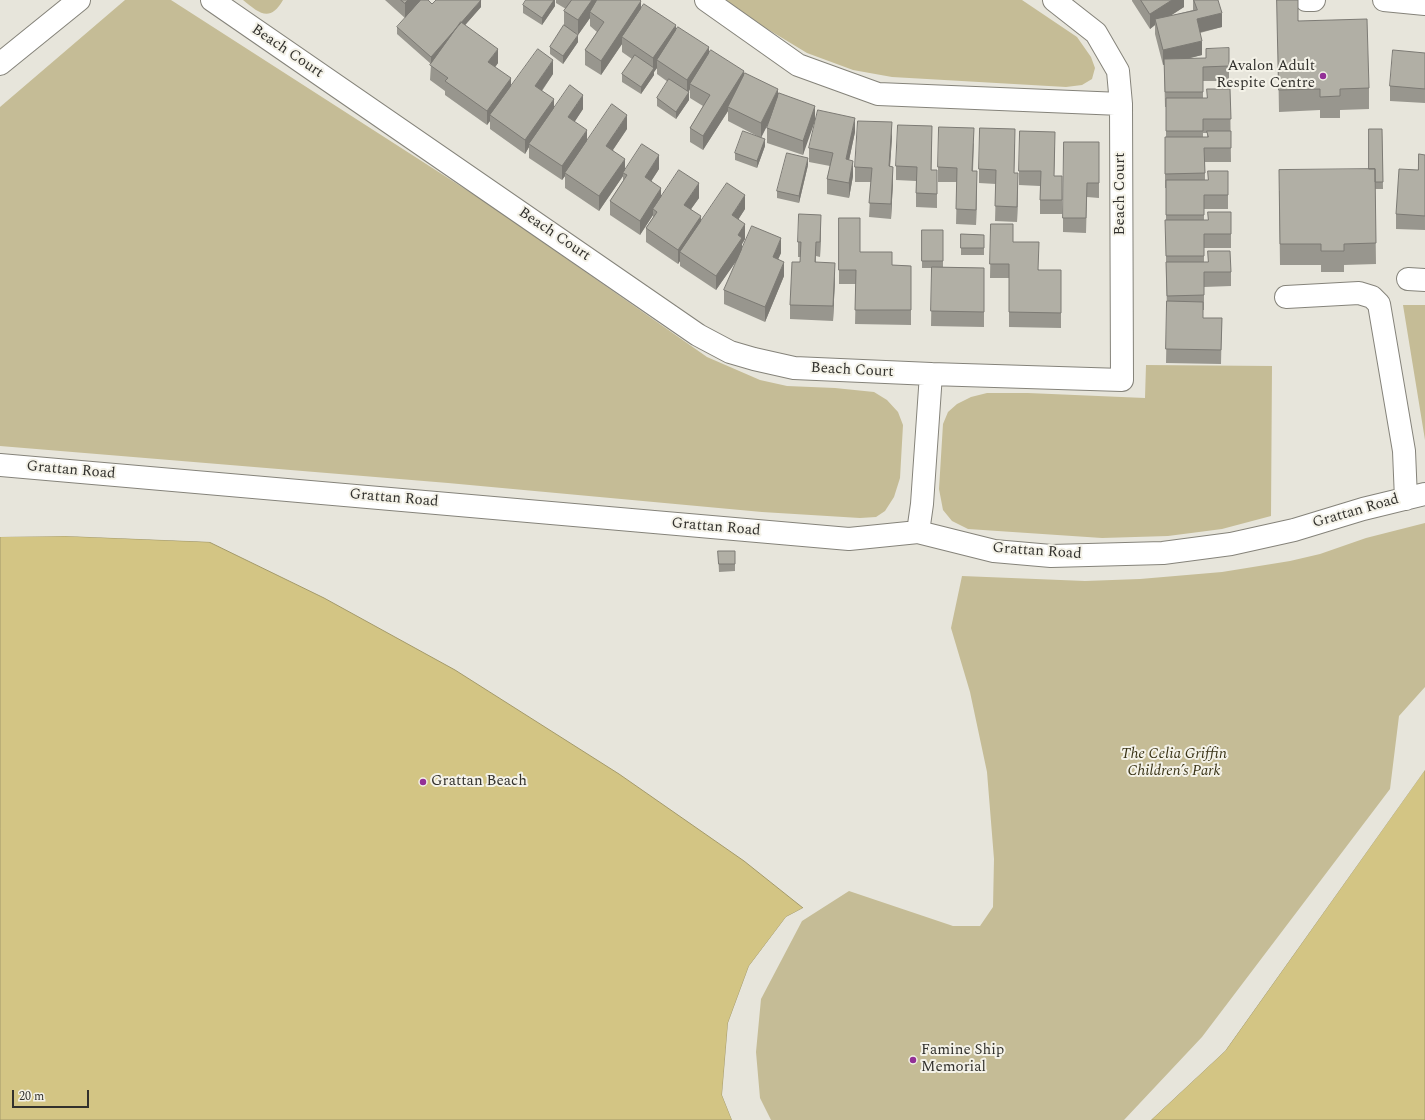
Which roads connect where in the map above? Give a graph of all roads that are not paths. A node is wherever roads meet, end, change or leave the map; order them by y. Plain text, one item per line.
1 (79, 0) edge
2 (212, 0) edge
3 (706, 0) edge
4 (1054, 0) edge
5 (1306, 0) edge
6 (1314, 0) edge
7 (1384, 0) edge
8 (1425, 4) edge
9 (2, 58) edge
10 (1121, 104) junction
11 (1286, 297) dead end
12 (931, 374) junction
13 (0, 465) edge
14 (1415, 496) edge
15 (918, 532) junction

1 - 9 street
2 - 12 street, Beach Court
3 - 10 street
4 - 10 street, Beach Court
5 - 6 street
7 - 8 street
10 - 12 street, Beach Court
11 - 14 street
12 - 15 street
13 - 15 street, Grattan Road
14 - 15 street, Grattan Road

